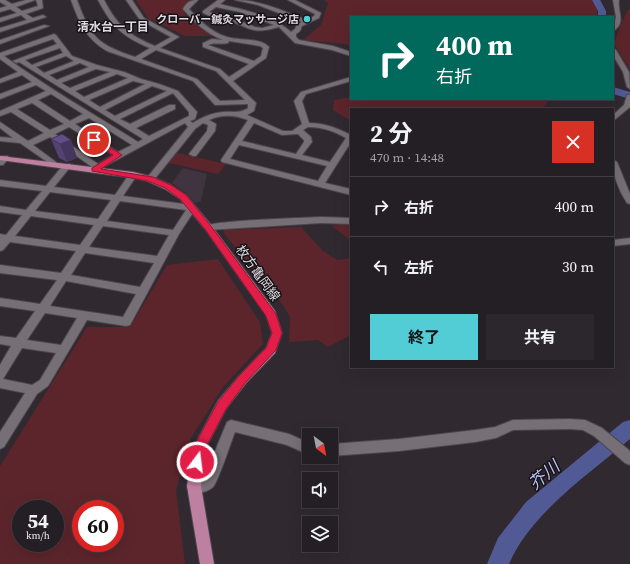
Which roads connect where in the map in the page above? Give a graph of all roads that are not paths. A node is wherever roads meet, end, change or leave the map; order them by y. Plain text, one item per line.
1 (1, 0) edge
2 (32, 0) edge
3 (39, 0) edge
4 (74, 0) edge
5 (101, 0) edge
6 (129, 0) edge
7 (196, 0) edge
8 (222, 0) edge
9 (241, 0) edge
10 (268, 0) edge
11 (291, 0) edge
12 (610, 0) edge
13 (616, 2) edge
14 (259, 4) junction
15 (216, 5) junction
16 (11, 6) junction
17 (0, 10) edge
18 (22, 13) junction
19 (43, 17) dead end
20 (0, 20) edge
21 (32, 20) junction
22 (307, 22) junction
23 (19, 24) junction
24 (46, 26) dead end
25 (280, 26) junction
26 (614, 28) edge
27 (0, 30) edge
28 (31, 31) junction
29 (293, 37) junction
30 (43, 39) junction
31 (0, 42) edge
32 (61, 45) junction
33 (155, 48) junction
34 (265, 51) junction
35 (614, 52) edge
36 (68, 53) junction
37 (350, 54) edge
38 (0, 55) edge
39 (136, 59) junction
40 (20, 60) junction
41 (79, 61) junction
42 (254, 63) junction
43 (11, 64) junction
44 (31, 67) junction
45 (0, 68) edge
46 (95, 68) junction
47 (22, 72) junction
48 (116, 72) junction
49 (44, 75) junction
50 (134, 78) junction
51 (350, 79) edge
52 (229, 80) junction
53 (0, 81) edge
54 (37, 82) junction
55 (56, 83) junction
56 (151, 84) junction
57 (630, 87) edge
58 (53, 91) junction
59 (70, 91) junction
60 (172, 91) junction
61 (0, 97) edge
62 (86, 99) junction
63 (629, 99) edge
64 (33, 100) junction
65 (251, 102) junction
66 (172, 107) dead end
67 (101, 108) junction
68 (12, 109) junction
69 (0, 114) edge
70 (90, 114) junction
71 (242, 115) junction
72 (116, 118) junction
73 (614, 118) edge
74 (186, 120) junction
75 (202, 120) junction
76 (252, 120) junction
77 (0, 124) edge
78 (70, 124) junction
79 (306, 125) junction
80 (131, 128) junction
81 (192, 128) junction
82 (299, 131) junction
83 (51, 134) junction
84 (350, 137) edge
85 (0, 139) edge
86 (149, 139) junction
87 (350, 139) edge
88 (237, 142) junction
89 (27, 143) junction
90 (137, 145) junction
91 (193, 154) dead end
92 (118, 155) junction
93 (298, 156) junction
94 (2, 160) edge
95 (53, 164) junction
96 (332, 165) junction
97 (614, 165) edge
98 (67, 166) junction
99 (96, 168) junction
100 (133, 175) junction
101 (150, 179) junction
102 (0, 183) edge
103 (320, 184) junction
104 (48, 190) junction
105 (350, 192) edge
106 (117, 199) junction
107 (630, 201) edge
108 (192, 208) junction
109 (0, 209) edge
110 (29, 213) junction
111 (350, 221) edge
112 (102, 222) junction
113 (208, 228) junction
114 (175, 233) junction
115 (4, 237) edge
116 (630, 241) edge
117 (614, 243) edge
118 (0, 248) edge
119 (83, 249) junction
120 (159, 260) junction
121 (0, 269) edge
122 (64, 277) junction
123 (143, 291) junction
124 (0, 302) edge
125 (43, 309) junction
126 (84, 315) junction
127 (0, 340) edge
128 (19, 343) junction
129 (63, 350) junction
130 (0, 375) edge
131 (0, 383) edge
132 (33, 390) junction
133 (2, 437) edge
134 (302, 446) edge
135 (338, 449) edge
136 (630, 460) edge
137 (194, 486) junction
138 (207, 564) edge

1 - 16 street
2 - 16 street
3 - 18 street
4 - 39 street
5 - 33 street
6 - 33 street
7 - 34 street
8 - 15 street
9 - 14 street
10 - 14 street
11 - 22 street
12 - 13 street
13 - 26 street
14 - 22 street
15 - 25 street
15 - 25 street
16 - 17 street
16 - 18 street
18 - 20 street
18 - 21 street
19 - 21 street
21 - 23 street
22 - 29 street
23 - 27 street
23 - 28 street
24 - 28 street
25 - 29 street
28 - 30 street
28 - 31 street
29 - 37 street
30 - 32 street
30 - 38 street
32 - 36 street
32 - 40 street
33 - 39 street
33 - 52 street
34 - 42 street
34 - 42 street
35 - 57 street
36 - 41 street
36 - 44 street
38 - 43 street
39 - 65 street
40 - 43 street
40 - 44 street
41 - 46 street
41 - 49 street
42 - 52 street
43 - 45 street
43 - 47 street
44 - 49 street
46 - 48 street
46 - 55 street
47 - 53 street
47 - 54 street
48 - 50 street
48 - 59 street
49 - 55 street
50 - 56 street
50 - 62 street
51 - 79 street
52 - 65 street
54 - 58 street
54 - 61 street
55 - 59 street
56 - 60 street
56 - 67 street
58 - 64 street
58 - 70 street
59 - 62 street
60 - 72 street
60 - 74 street
62 - 67 street
63 - 73 street
64 - 68 street
64 - 78 street
65 - 71 street
66 - 80 street
67 - 72 street
68 - 69 street
68 - 83 street
70 - 78 street
70 - 90 street
71 - 75 street
71 - 76 street
72 - 80 street
74 - 81 street
74 - 86 street
75 - 81 street
75 - 91 street
76 - 82 street
76 - 88 street
77 - 89 street
78 - 83 street
78 - 92 street
79 - 82 street
79 - 84 street
80 - 86 street
81 - 101 street
82 - 93 street
83 - 89 street
83 - 99 street
85 - 89 street
86 - 90 street
87 - 96 street
88 - 93 street
88 - 103 street
89 - 95 street
90 - 92 street
92 - 99 street
93 - 96 street
94 - 95 main road, 枚方亀岡線
95 - 98 main road, 枚方亀岡線
96 - 103 street
97 - 107 street
98 - 99 main road, 枚方亀岡線
98 - 104 street
99 - 100 main road, 枚方亀岡線
100 - 101 main road, 枚方亀岡線
100 - 106 street
101 - 108 main road, 枚方亀岡線
102 - 104 street
103 - 105 street
104 - 106 street
104 - 110 street
106 - 108 street
106 - 112 street
108 - 113 main road, 枚方亀岡線
108 - 114 street
109 - 110 street
110 - 112 street
110 - 115 street
111 - 113 street
112 - 114 street
112 - 119 street
113 - 137 main road, 枚方亀岡線
114 - 120 street
115 - 118 street
115 - 119 street
116 - 117 street
119 - 120 street
119 - 122 street
120 - 123 street
121 - 122 street
122 - 123 street
122 - 125 street
123 - 126 street
124 - 125 street
125 - 126 street
125 - 128 street
126 - 129 street
127 - 128 street
128 - 129 street
128 - 130 street
129 - 132 street
131 - 132 street
132 - 133 street
134 - 137 street
135 - 136 street
137 - 138 main road, 枚方亀岡線

